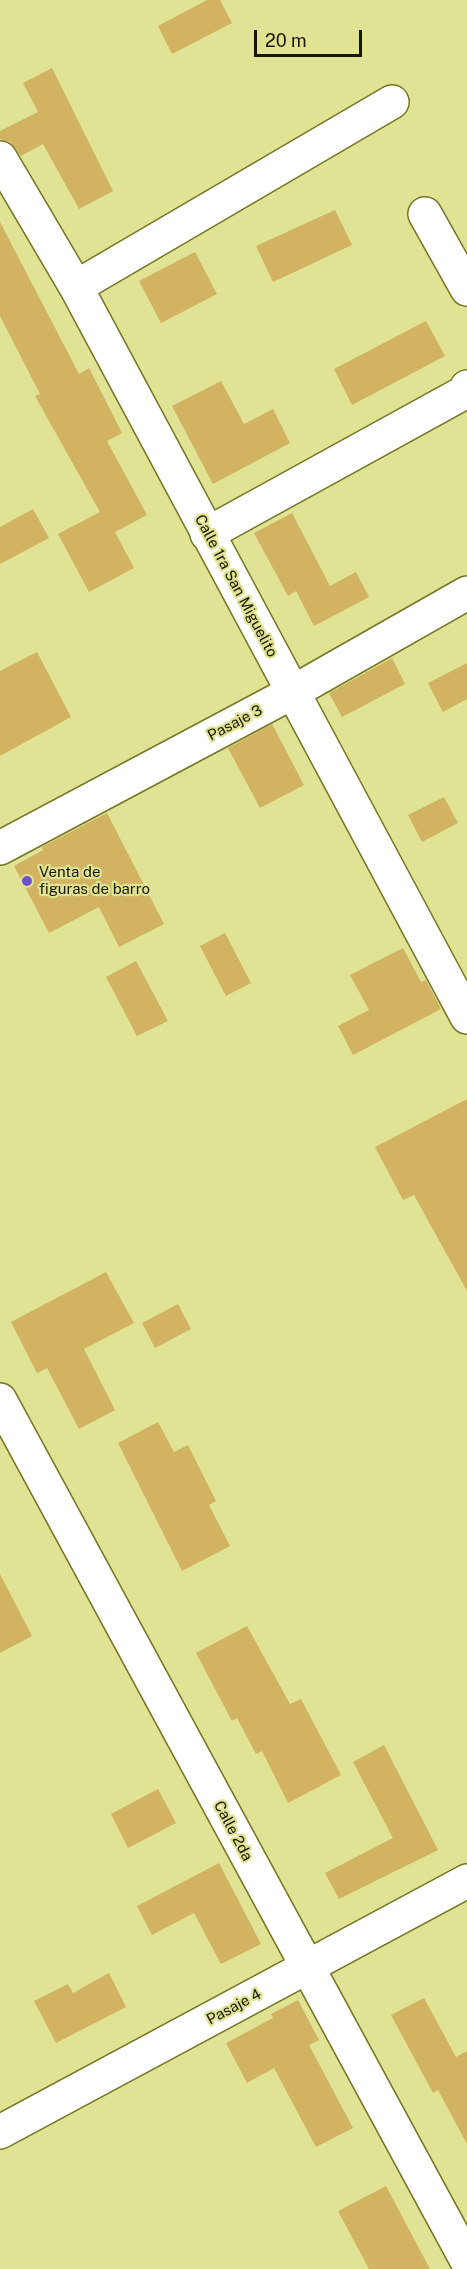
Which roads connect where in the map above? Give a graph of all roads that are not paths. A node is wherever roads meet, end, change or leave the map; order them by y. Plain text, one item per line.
1 (392, 102) dead end
2 (0, 158) edge
3 (425, 214) dead end
4 (76, 287) junction
5 (467, 289) edge
6 (467, 387) edge
7 (207, 534) junction
8 (467, 593) edge
9 (293, 692) junction
10 (0, 848) edge
11 (467, 1017) edge
12 (0, 1400) edge
13 (467, 1881) edge
14 (307, 1968) junction
15 (0, 2132) edge
16 (467, 2261) edge

1 - 4 street
2 - 4 street, Calle 1ra San Miguelito
3 - 5 street
4 - 7 street, Calle 1ra San Miguelito
6 - 7 street
7 - 9 street, Calle 1ra San Miguelito
8 - 9 street, Pasaje 3
9 - 10 street, Pasaje 3
9 - 11 street, Calle 1ra San Miguelito
12 - 14 street, Calle 2da
13 - 14 street, Pasaje 4
14 - 15 street, Pasaje 4
14 - 16 street, Calle 2da

